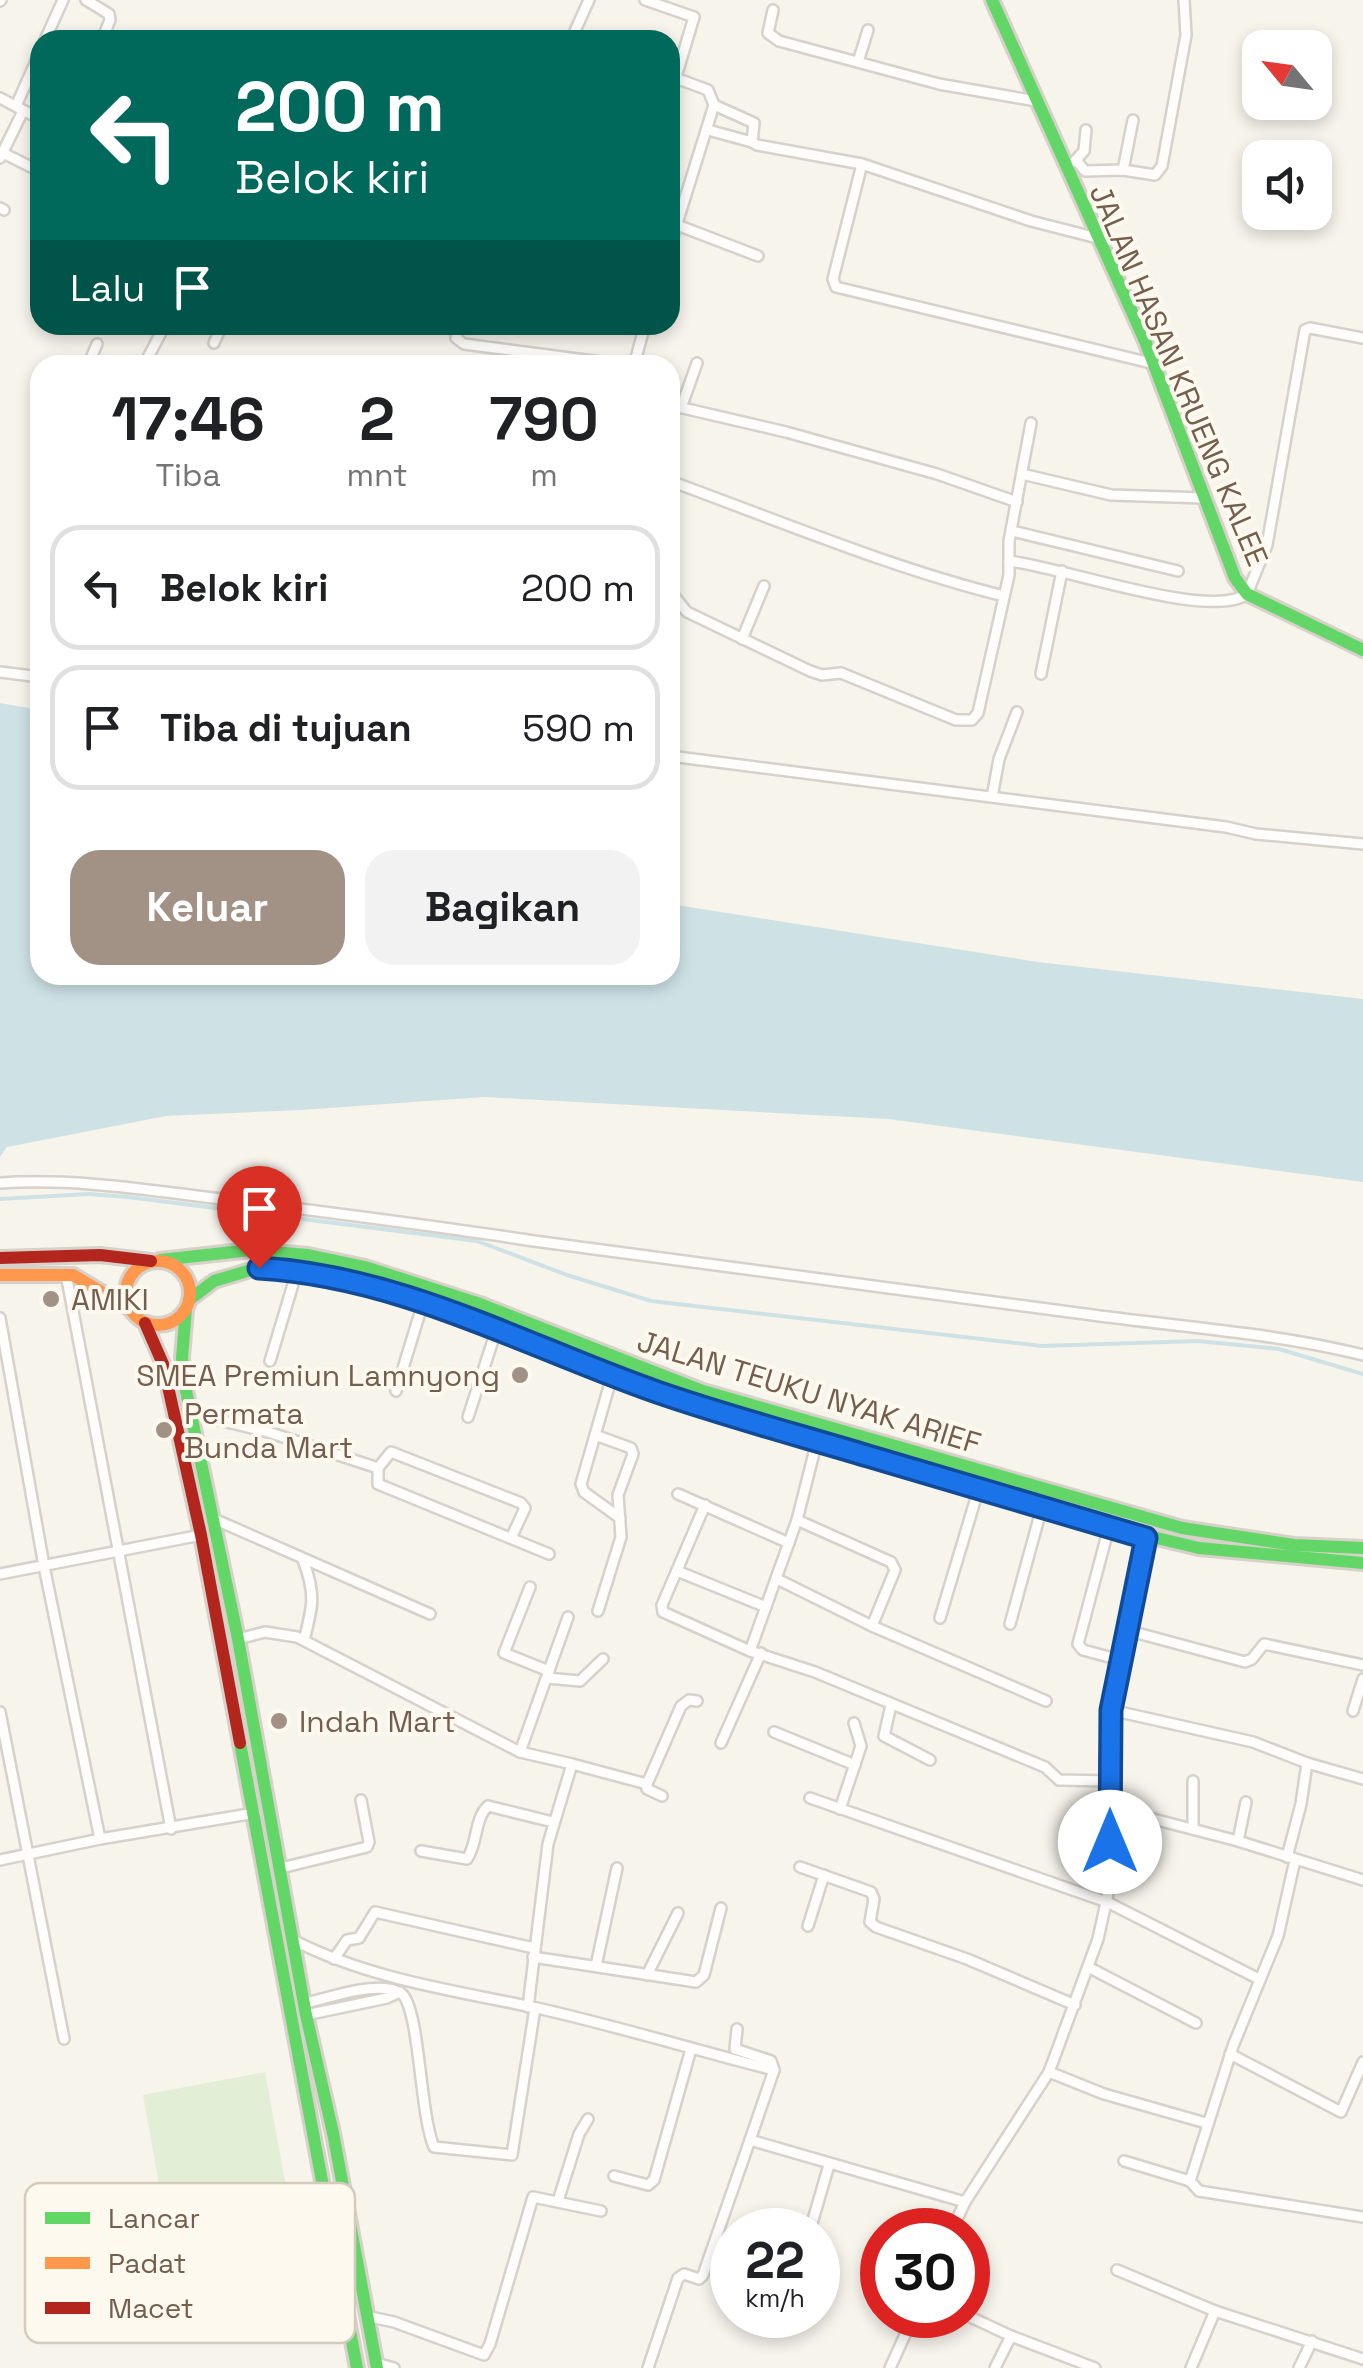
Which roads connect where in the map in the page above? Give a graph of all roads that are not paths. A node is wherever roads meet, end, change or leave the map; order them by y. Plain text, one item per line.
1 (63, 0) edge
2 (86, 0) edge
3 (589, 0) edge
4 (644, 0) edge
5 (992, 0) edge
6 (1184, 0) edge
7 (773, 10) dead end
8 (50, 30) edge
9 (106, 30) edge
10 (576, 30) edge
11 (868, 30) dead end
12 (680, 56) edge
13 (858, 62) junction
14 (680, 79) edge
15 (30, 80) edge
16 (0, 98) edge
17 (1036, 101) junction
18 (714, 105) junction
19 (20, 108) junction
20 (30, 114) edge
21 (1133, 120) dead end
22 (708, 130) junction
23 (1086, 130) dead end
24 (752, 142) junction
25 (1, 155) edge
26 (1071, 163) junction
27 (862, 164) junction
28 (30, 167) edge
29 (1124, 170) junction
30 (680, 216) edge
31 (680, 226) edge
32 (1101, 239) junction
33 (758, 256) dead end
34 (218, 335) edge
35 (456, 335) edge
36 (1363, 338) edge
37 (214, 343) dead end
38 (97, 344) dead end
39 (92, 355) edge
40 (547, 355) edge
41 (697, 362) dead end
42 (1155, 364) junction
43 (680, 398) edge
44 (680, 407) edge
45 (1031, 424) dead end
46 (1022, 474) junction
47 (680, 485) edge
48 (1204, 498) junction
49 (1017, 502) junction
50 (1012, 532) junction
51 (1009, 561) junction
52 (1062, 571) junction
53 (1178, 571) dead end
54 (764, 586) dead end
55 (1246, 594) junction
56 (1004, 596) junction
57 (680, 603) edge
58 (742, 639) junction
59 (1363, 650) edge
60 (0, 672) edge
61 (1040, 674) dead end
62 (30, 676) edge
63 (1017, 712) dead end
64 (680, 757) edge
65 (992, 798) junction
66 (1363, 844) edge
67 (0, 1184) edge
68 (0, 1258) edge
69 (156, 1260) junction
70 (296, 1270) junction
71 (66, 1274) junction
72 (0, 1275) edge
73 (423, 1303) junction
74 (188, 1305) junction
75 (130, 1309) junction
76 (0, 1318) edge
77 (145, 1323) junction
78 (496, 1328) junction
79 (1363, 1355) edge
80 (270, 1361) dead end
81 (612, 1376) junction
82 (396, 1391) dead end
83 (703, 1391) junction
84 (698, 1406) junction
85 (191, 1413) junction
86 (468, 1418) dead end
87 (595, 1435) junction
88 (817, 1441) junction
89 (378, 1468) junction
90 (978, 1491) junction
91 (678, 1494) dead end
92 (705, 1505) junction
93 (1042, 1508) junction
94 (620, 1518) junction
95 (214, 1519) junction
96 (797, 1520) junction
97 (1108, 1527) junction
98 (200, 1535) junction
99 (512, 1536) junction
100 (1146, 1538) junction
101 (789, 1543) junction
102 (1363, 1548) edge
103 (118, 1552) junction
104 (550, 1554) dead end
105 (303, 1560) junction
106 (1363, 1564) edge
107 (44, 1566) junction
108 (676, 1571) junction
109 (0, 1574) edge
110 (776, 1578) junction
111 (530, 1587) dead end
112 (766, 1607) junction
113 (598, 1611) dead end
114 (430, 1614) dead end
115 (568, 1617) dead end
116 (940, 1618) dead end
117 (1010, 1624) dead end
118 (872, 1626) junction
119 (1126, 1630) junction
120 (238, 1639) junction
121 (304, 1640) junction
122 (756, 1652) junction
123 (604, 1659) dead end
124 (1120, 1660) junction
125 (1363, 1665) edge
126 (548, 1675) junction
127 (1363, 1680) edge
128 (697, 1701) dead end
129 (1046, 1701) dead end
130 (891, 1705) junction
131 (1111, 1710) junction
132 (1353, 1710) dead end
133 (0, 1712) edge
134 (854, 1723) dead end
135 (774, 1732) dead end
136 (721, 1743) dead end
137 (520, 1752) junction
138 (930, 1760) dead end
139 (1307, 1763) junction
140 (572, 1764) junction
141 (854, 1764) junction
142 (1363, 1779) edge
143 (1110, 1781) junction
144 (1193, 1781) dead end
145 (647, 1784) junction
146 (662, 1796) dead end
147 (810, 1798) dead end
148 (361, 1800) dead end
149 (1246, 1802) dead end
150 (1110, 1808) junction
151 (840, 1810) junction
152 (254, 1813) junction
153 (553, 1822) junction
154 (171, 1828) junction
155 (1193, 1829) junction
156 (100, 1838) junction
157 (1238, 1841) junction
158 (421, 1851) dead end
159 (28, 1855) junction
160 (1291, 1858) junction
161 (0, 1860) edge
162 (800, 1867) dead end
163 (281, 1868) junction
164 (617, 1868) dead end
165 (824, 1875) junction
166 (1363, 1880) edge
167 (1106, 1902) junction
168 (721, 1908) dead end
169 (678, 1913) dead end
170 (808, 1926) dead end
171 (295, 1941) junction
172 (534, 1952) junction
173 (334, 1959) junction
174 (596, 1966) junction
175 (1090, 1968) junction
176 (647, 1976) junction
177 (1259, 1979) junction
178 (1074, 2005) junction
179 (532, 2007) junction
180 (305, 2009) junction
181 (1196, 2023) dead end
182 (736, 2029) dead end
183 (64, 2039) dead end
184 (691, 2048) junction
185 (1230, 2054) junction
186 (1363, 2062) edge
187 (774, 2070) junction
188 (1049, 2072) junction
189 (588, 2118) dead end
190 (1206, 2124) junction
191 (750, 2140) junction
192 (1124, 2162) dead end
193 (829, 2165) junction
194 (614, 2176) dead end
195 (1190, 2181) junction
196 (323, 2183) edge
197 (342, 2183) edge
198 (558, 2200) junction
199 (966, 2202) junction
200 (816, 2208) edge
201 (963, 2208) edge
202 (602, 2211) dead end
203 (1363, 2217) edge
204 (355, 2255) edge
205 (1117, 2270) dead end
206 (1216, 2310) junction
207 (366, 2316) junction
208 (990, 2326) edge
209 (1010, 2336) junction
210 (904, 2338) edge
211 (1312, 2341) junction
212 (352, 2343) edge
213 (1363, 2359) edge
214 (377, 2366) edge
215 (357, 2368) edge
216 (394, 2368) edge
217 (648, 2368) edge
218 (890, 2368) edge
219 (995, 2368) edge
220 (1095, 2368) edge
221 (1191, 2368) edge
222 (1299, 2368) edge

1 - 8 street
2 - 9 street
3 - 10 street
4 - 12 street
5 - 17 main road, JALAN HASAN KRUENG KALEE
6 - 29 street
7 - 13 street
11 - 13 street
13 - 17 street
14 - 18 street
15 - 19 street
16 - 19 street
17 - 26 main road, JALAN HASAN KRUENG KALEE
18 - 22 street
18 - 24 street
19 - 20 street
19 - 25 street
21 - 29 street
22 - 24 street
22 - 30 street
23 - 26 street
24 - 27 street
25 - 28 street
26 - 29 street
26 - 32 main road, JALAN HASAN KRUENG KALEE
27 - 32 street
27 - 42 street
31 - 33 street
32 - 42 main road, JALAN HASAN KRUENG KALEE
34 - 37 street
35 - 40 street
36 - 55 street
38 - 39 street
41 - 43 street
42 - 48 main road, JALAN HASAN KRUENG KALEE
44 - 49 street
45 - 46 street
46 - 48 street
46 - 49 street
47 - 56 street
48 - 55 main road, JALAN HASAN KRUENG KALEE
49 - 50 street
50 - 51 street
50 - 53 street
51 - 52 street
51 - 56 street
52 - 55 street
52 - 61 street
54 - 58 street
55 - 59 main road, JALAN HASAN KRUENG KALEE
56 - 58 street
57 - 58 street
60 - 62 street
63 - 65 street
64 - 65 street
65 - 66 street
67 - 79 street
68 - 69 main road, JALAN TEUKU NYAK ARIEF
69 - 74 main road
69 - 75 main road
69 - 83 main road, JALAN TEUKU NYAK ARIEF
70 - 73 main road, JALAN TEUKU NYAK ARIEF
70 - 74 main road, JALAN TEUKU NYAK ARIEF
70 - 80 street
71 - 72 main road
71 - 75 main road
71 - 103 street
73 - 78 main road, JALAN TEUKU NYAK ARIEF
73 - 82 street
74 - 77 main road
74 - 85 main road
75 - 77 main road
76 - 107 street
77 - 98 main road
78 - 81 main road, JALAN TEUKU NYAK ARIEF
78 - 86 street
81 - 84 main road, JALAN TEUKU NYAK ARIEF
81 - 87 street
83 - 84 main road
83 - 102 main road, JALAN TEUKU NYAK ARIEF
84 - 88 main road, JALAN TEUKU NYAK ARIEF
85 - 89 street
85 - 95 main road
87 - 94 street
87 - 94 street
88 - 90 main road, JALAN TEUKU NYAK ARIEF
88 - 96 street
89 - 99 street
89 - 99 street
90 - 93 main road, JALAN TEUKU NYAK ARIEF
90 - 116 street
91 - 92 street
92 - 101 street
92 - 108 street
93 - 97 main road, JALAN TEUKU NYAK ARIEF
93 - 117 street
94 - 113 street
95 - 105 street
95 - 120 main road
96 - 101 street
96 - 118 street
97 - 100 main road, JALAN TEUKU NYAK ARIEF
97 - 124 street
98 - 103 street
98 - 152 main road
99 - 104 street
100 - 106 main road, JALAN TEUKU NYAK ARIEF
100 - 119 street
101 - 110 street
103 - 107 street
103 - 154 street
105 - 114 street
105 - 121 street
107 - 109 street
107 - 156 street
108 - 112 street
108 - 122 street
110 - 112 street
110 - 118 street
111 - 126 street
112 - 122 street
115 - 126 street
118 - 129 street
119 - 124 street
119 - 125 street
120 - 121 street
120 - 163 main road
121 - 137 street
122 - 130 street
122 - 136 street
123 - 126 street
124 - 131 street
126 - 137 street
127 - 132 street
128 - 145 street
130 - 138 street
130 - 143 street
131 - 139 street
131 - 143 street
133 - 159 street
134 - 141 street
135 - 141 street
137 - 140 street
139 - 142 street
139 - 160 street
140 - 145 street
140 - 153 street
141 - 151 street
143 - 150 street
144 - 155 street
145 - 146 street
147 - 151 street
148 - 163 street
149 - 157 street
150 - 155 street
150 - 167 street
151 - 167 street
152 - 154 street
152 - 196 main road
153 - 158 street
153 - 172 street
154 - 156 street
155 - 157 street
156 - 159 street
157 - 160 street
159 - 161 street
159 - 183 street
160 - 166 street
160 - 177 street
162 - 165 street
163 - 171 main road
164 - 174 street
165 - 170 street
165 - 178 street
167 - 175 street
167 - 177 street
168 - 176 street
169 - 176 street
171 - 173 street
171 - 180 main road
172 - 173 street
172 - 174 street
172 - 179 street
173 - 179 street
174 - 176 street
175 - 178 street
175 - 181 street
177 - 185 street
178 - 188 street
179 - 180 street
179 - 184 street
180 - 197 main road
182 - 187 street
184 - 187 street
184 - 194 street
185 - 186 street
185 - 190 street
187 - 191 street
188 - 190 street
188 - 199 street
189 - 198 street
190 - 195 street
191 - 193 street
191 - 217 street
192 - 195 street
193 - 199 street
193 - 200 street
195 - 203 street
198 - 202 street
198 - 207 street
199 - 201 street
204 - 207 main road
205 - 206 street
206 - 211 street
206 - 221 street
207 - 214 main road
208 - 209 street
209 - 219 street
209 - 220 street
210 - 218 street
211 - 213 street
211 - 222 street
212 - 215 main road
214 - 216 street

